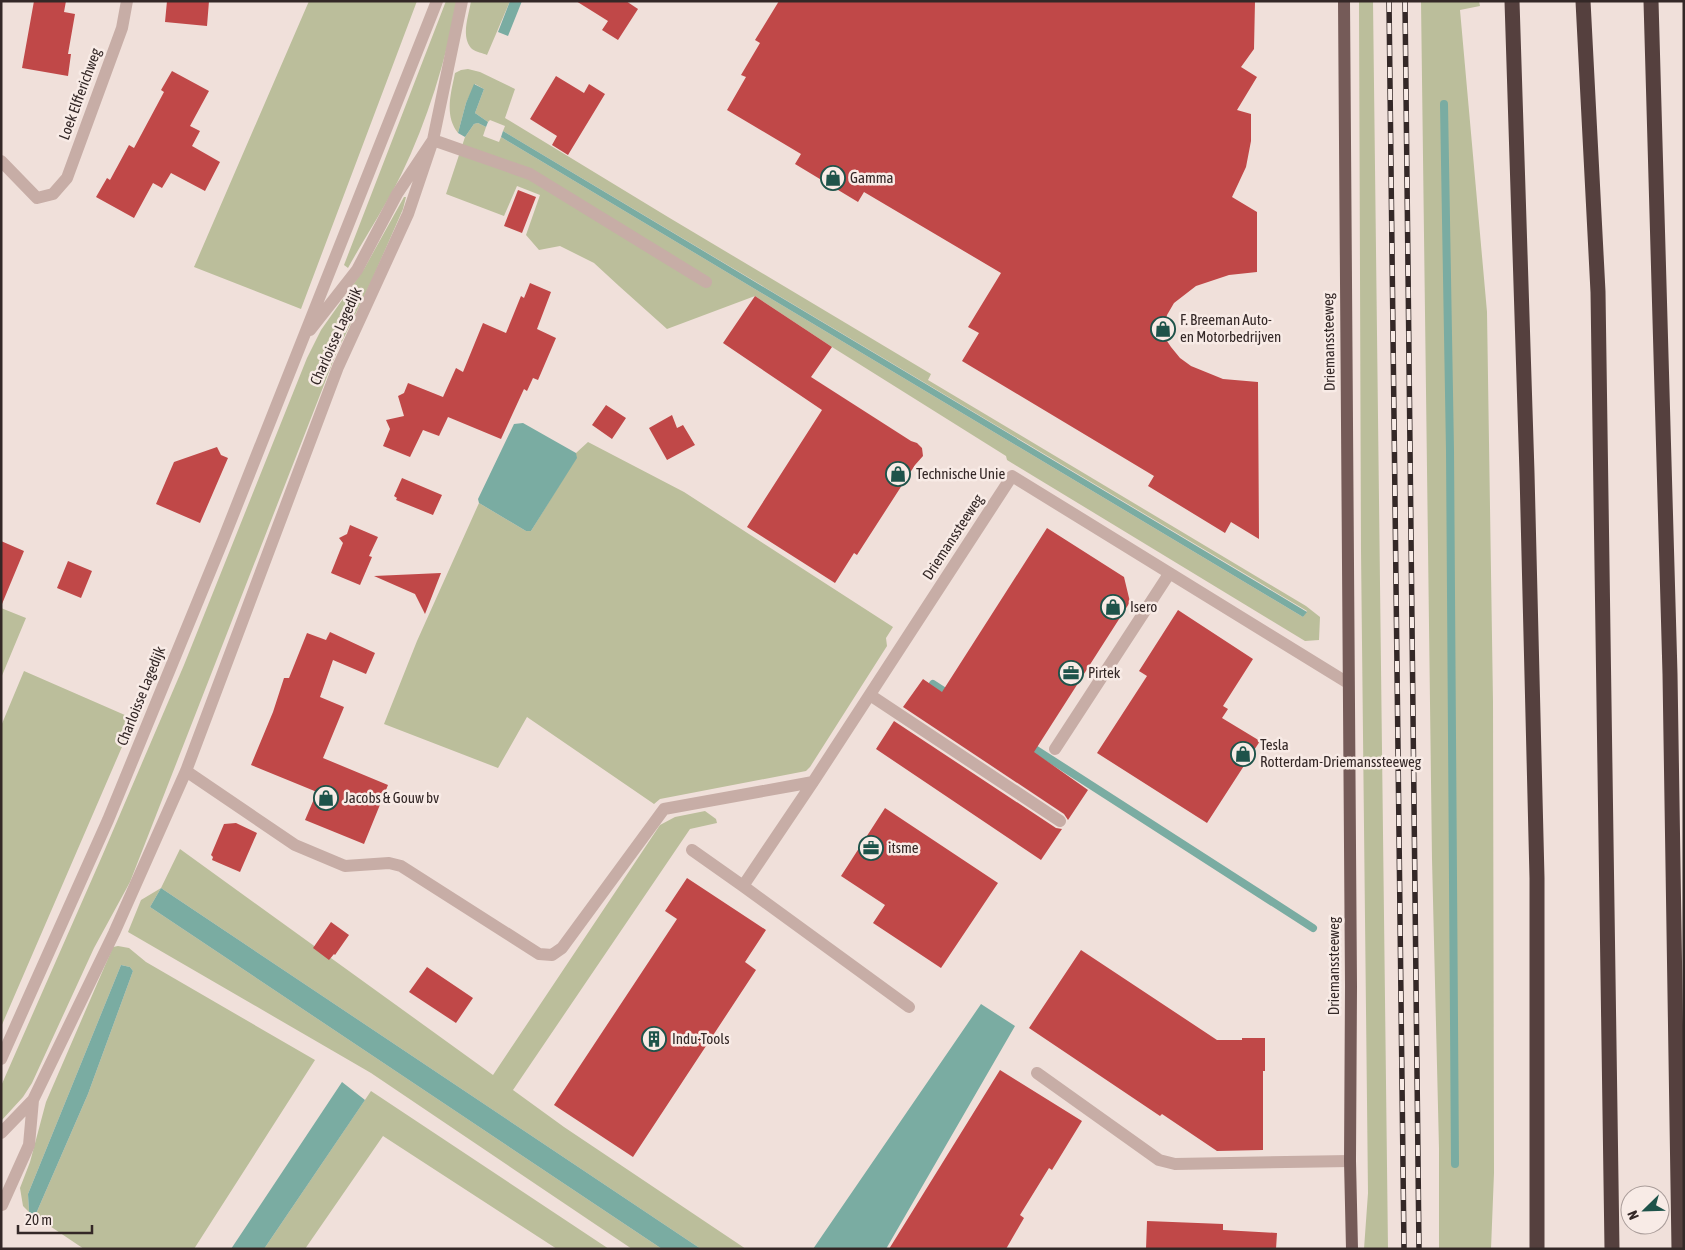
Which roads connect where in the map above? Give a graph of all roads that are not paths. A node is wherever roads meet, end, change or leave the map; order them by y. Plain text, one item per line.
1 (127, 1) edge
2 (437, 1) edge
3 (462, 1) edge
4 (1344, 1) edge
5 (1512, 1) edge
6 (1583, 1) edge
7 (1651, 1) edge
8 (433, 140) junction
9 (1, 161) edge
10 (706, 282) dead end
11 (301, 341) junction
12 (1169, 574) junction
13 (1348, 683) junction
14 (870, 694) junction
15 (1055, 749) dead end
16 (186, 771) junction
17 (813, 782) junction
18 (1060, 821) dead end
19 (692, 850) dead end
20 (743, 886) junction
21 (909, 1007) dead end
22 (1, 1059) edge
23 (1037, 1073) dead end
24 (33, 1100) junction
25 (1, 1133) edge
26 (1350, 1161) junction
27 (2, 1204) edge
28 (1352, 1249) edge
29 (1537, 1249) edge
30 (1612, 1249) edge
31 (1679, 1249) edge

1 - 9 street, Loek Elfferichweg
2 - 11 street, Charloisse Lagedijk
3 - 8 street, Charloisse Lagedijk
4 - 13 main road, Driemanssteeweg
5 - 29 highway
6 - 30 highway
7 - 31 highway
8 - 10 street
8 - 11 street, Charloisse Lagedijk
8 - 16 street, Charloisse Lagedijk
11 - 22 street, Charloisse Lagedijk
12 - 13 street, Driemanssteeweg
12 - 14 street, Driemanssteeweg
12 - 15 street
13 - 26 main road, Driemanssteeweg
14 - 17 street, Driemanssteeweg
14 - 18 street
16 - 17 street
16 - 24 street, Charloisse Lagedijk
17 - 20 street, Driemanssteeweg
19 - 20 street
20 - 21 street
23 - 26 street
24 - 25 street, Charloisse Lagedijk
24 - 27 street, Charloisse Lagedijk
26 - 28 main road, Driemanssteeweg

